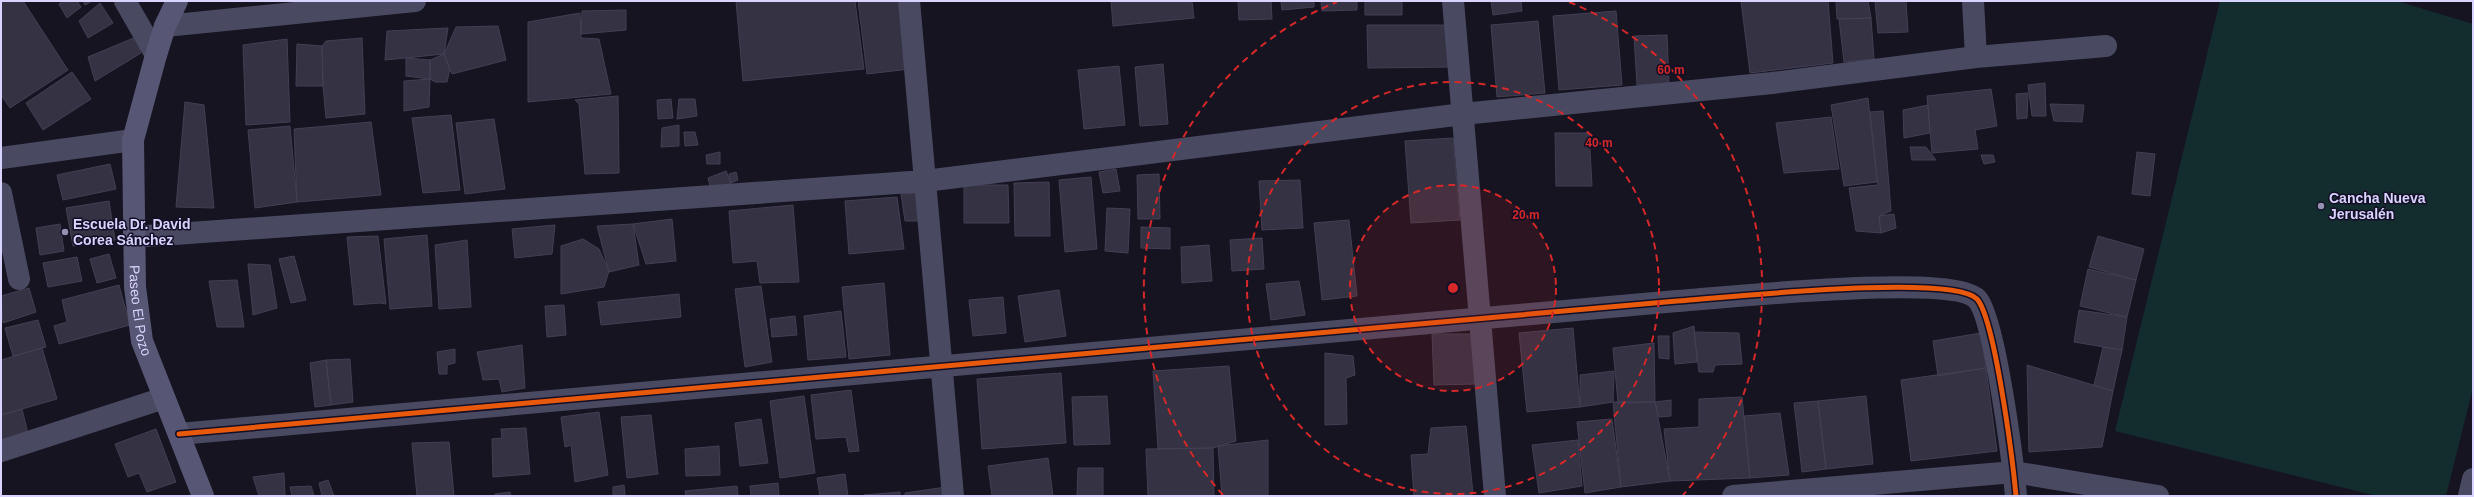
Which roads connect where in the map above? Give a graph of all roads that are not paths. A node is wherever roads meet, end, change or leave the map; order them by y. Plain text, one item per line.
1 (125, 1) edge
2 (177, 1) edge
3 (415, 1) edge
4 (909, 1) edge
5 (1453, 1) edge
6 (1973, 1) edge
7 (165, 26) junction
8 (2106, 46) dead end
9 (156, 55) junction
10 (1976, 57) junction
11 (1463, 114) junction
12 (134, 140) junction
13 (1, 158) edge
14 (925, 180) junction
15 (1, 193) edge
16 (133, 237) junction
17 (19, 279) dead end
18 (1480, 317) junction
19 (942, 365) junction
20 (164, 398) junction
21 (179, 434) junction
22 (1, 451) edge
23 (2014, 472) junction
24 (2473, 479) edge
25 (203, 496) edge
26 (953, 496) edge
27 (1495, 496) edge
28 (1733, 496) edge
29 (2016, 496) edge
30 (2158, 496) edge
31 (2469, 496) edge

1 - 9 street
2 - 7 street, Paseo El Pozo
3 - 7 street
4 - 14 street
5 - 11 street
6 - 10 street
7 - 9 street, Paseo El Pozo
8 - 10 street
9 - 12 street, Paseo El Pozo
10 - 11 street
11 - 14 street
11 - 18 street
12 - 13 street
12 - 16 street, Paseo El Pozo
14 - 16 street
14 - 19 street
15 - 17 street
16 - 20 street, Paseo El Pozo
18 - 19 street
18 - 23 street
18 - 27 street
19 - 21 street
19 - 26 street
20 - 21 street, Paseo El Pozo
20 - 22 street
21 - 25 street, Paseo El Pozo
23 - 28 street
23 - 29 street
23 - 30 street
24 - 31 street

